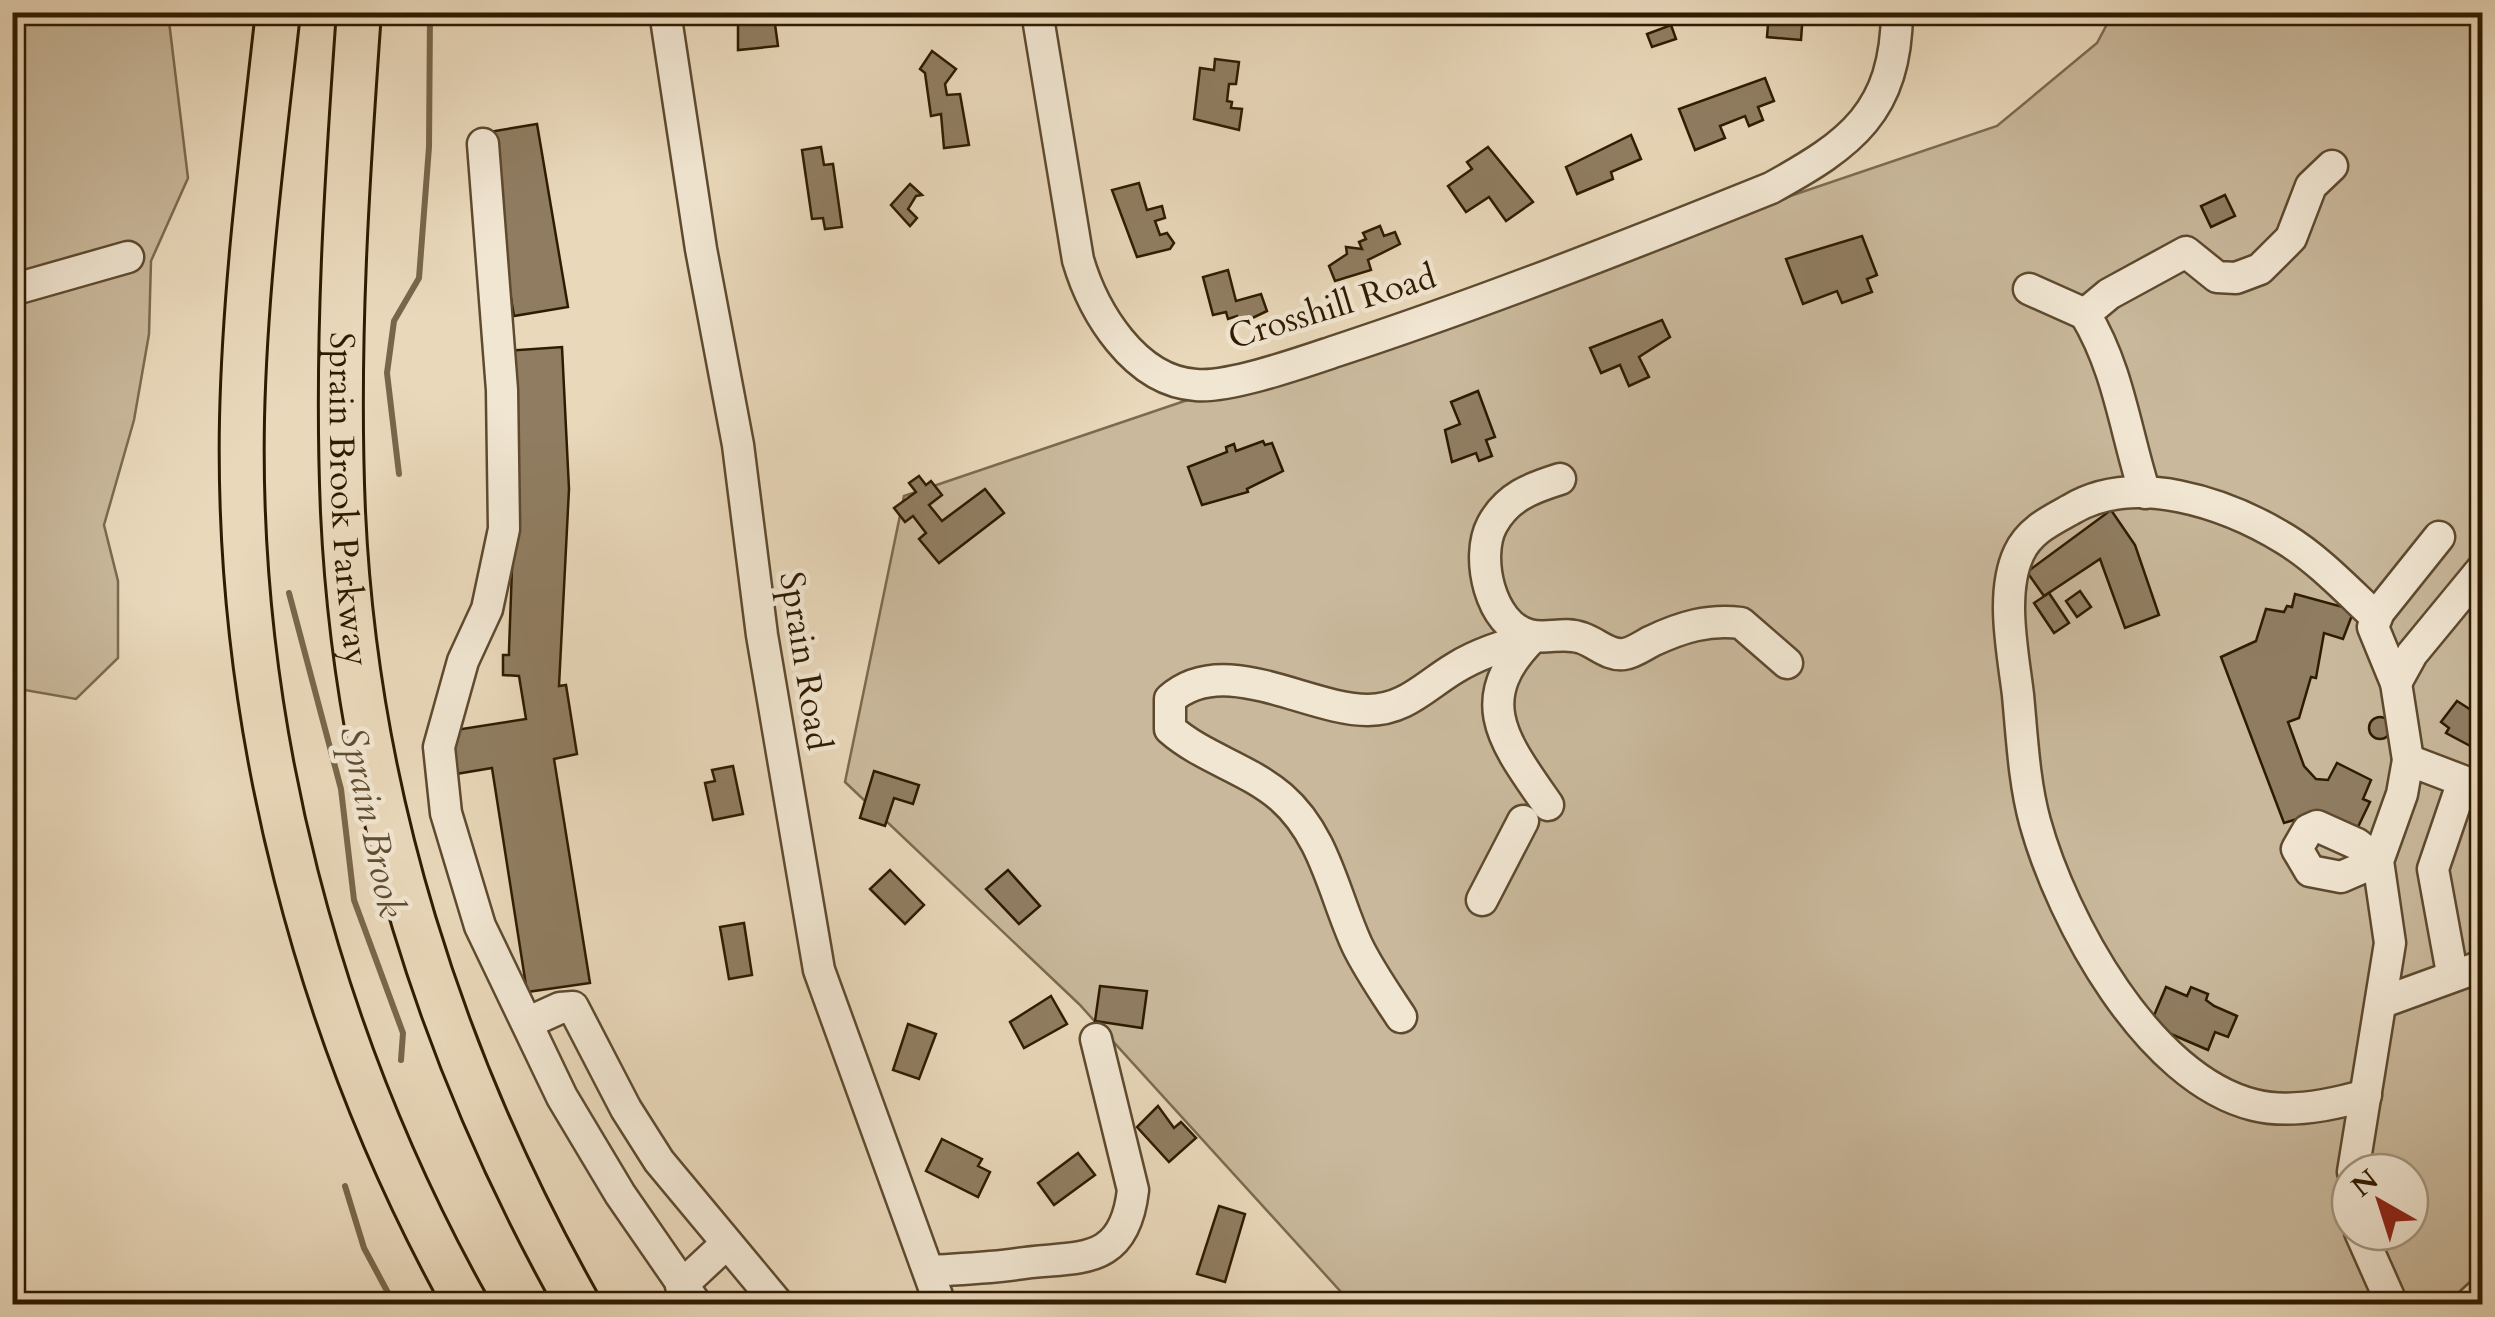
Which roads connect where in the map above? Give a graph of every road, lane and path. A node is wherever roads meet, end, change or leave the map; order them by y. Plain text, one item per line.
1 (278, 12) edge
2 (359, 12) edge
3 (665, 12) edge
4 (1037, 12) edge
5 (1897, 12) edge
6 (482, 144) dead end
7 (2332, 166) dead end
8 (128, 257) dead end
9 (12, 290) edge
10 (2029, 290) dead end
11 (2085, 314) junction
12 (1560, 480) dead end
13 (2145, 493) junction
14 (2440, 537) dead end
15 (2482, 569) edge
16 (2376, 617) junction
17 (1534, 637) junction
18 (1788, 663) dead end
19 (2396, 683) junction
20 (2408, 760) junction
21 (1482, 900) dead end
22 (2482, 966) edge
23 (2452, 973) junction
24 (2383, 1002) junction
25 (1401, 1017) dead end
26 (527, 1023) junction
27 (1096, 1039) dead end
28 (2366, 1095) junction
29 (2357, 1152) edge
30 (726, 1244) junction
31 (2369, 1252) edge
32 (931, 1271) junction
33 (2482, 1293) edge
34 (689, 1295) edge
35 (466, 1304) edge
36 (578, 1304) edge
37 (778, 1304) edge
38 (940, 1304) edge
39 (2392, 1304) edge
40 (2470, 1304) edge

1 - 35 highway
2 - 36 highway, Sprain Brook Parkway
3 - 32 street, Sprain Road
4 - 5 street, Crosshill Road
6 - 26 street
7 - 11 street
8 - 9 street
10 - 11 street
11 - 13 street
12 - 17 street
13 - 16 street
13 - 28 street
14 - 16 street
15 - 19 street
16 - 19 street
17 - 18 street
17 - 21 street
17 - 25 street
19 - 20 street
20 - 23 street
20 - 24 street
22 - 23 street
23 - 24 street
24 - 28 street
26 - 30 street
26 - 34 street
27 - 32 street
28 - 29 street
30 - 34 street
30 - 37 street
31 - 39 street
32 - 38 street, Sprain Road
33 - 40 street

